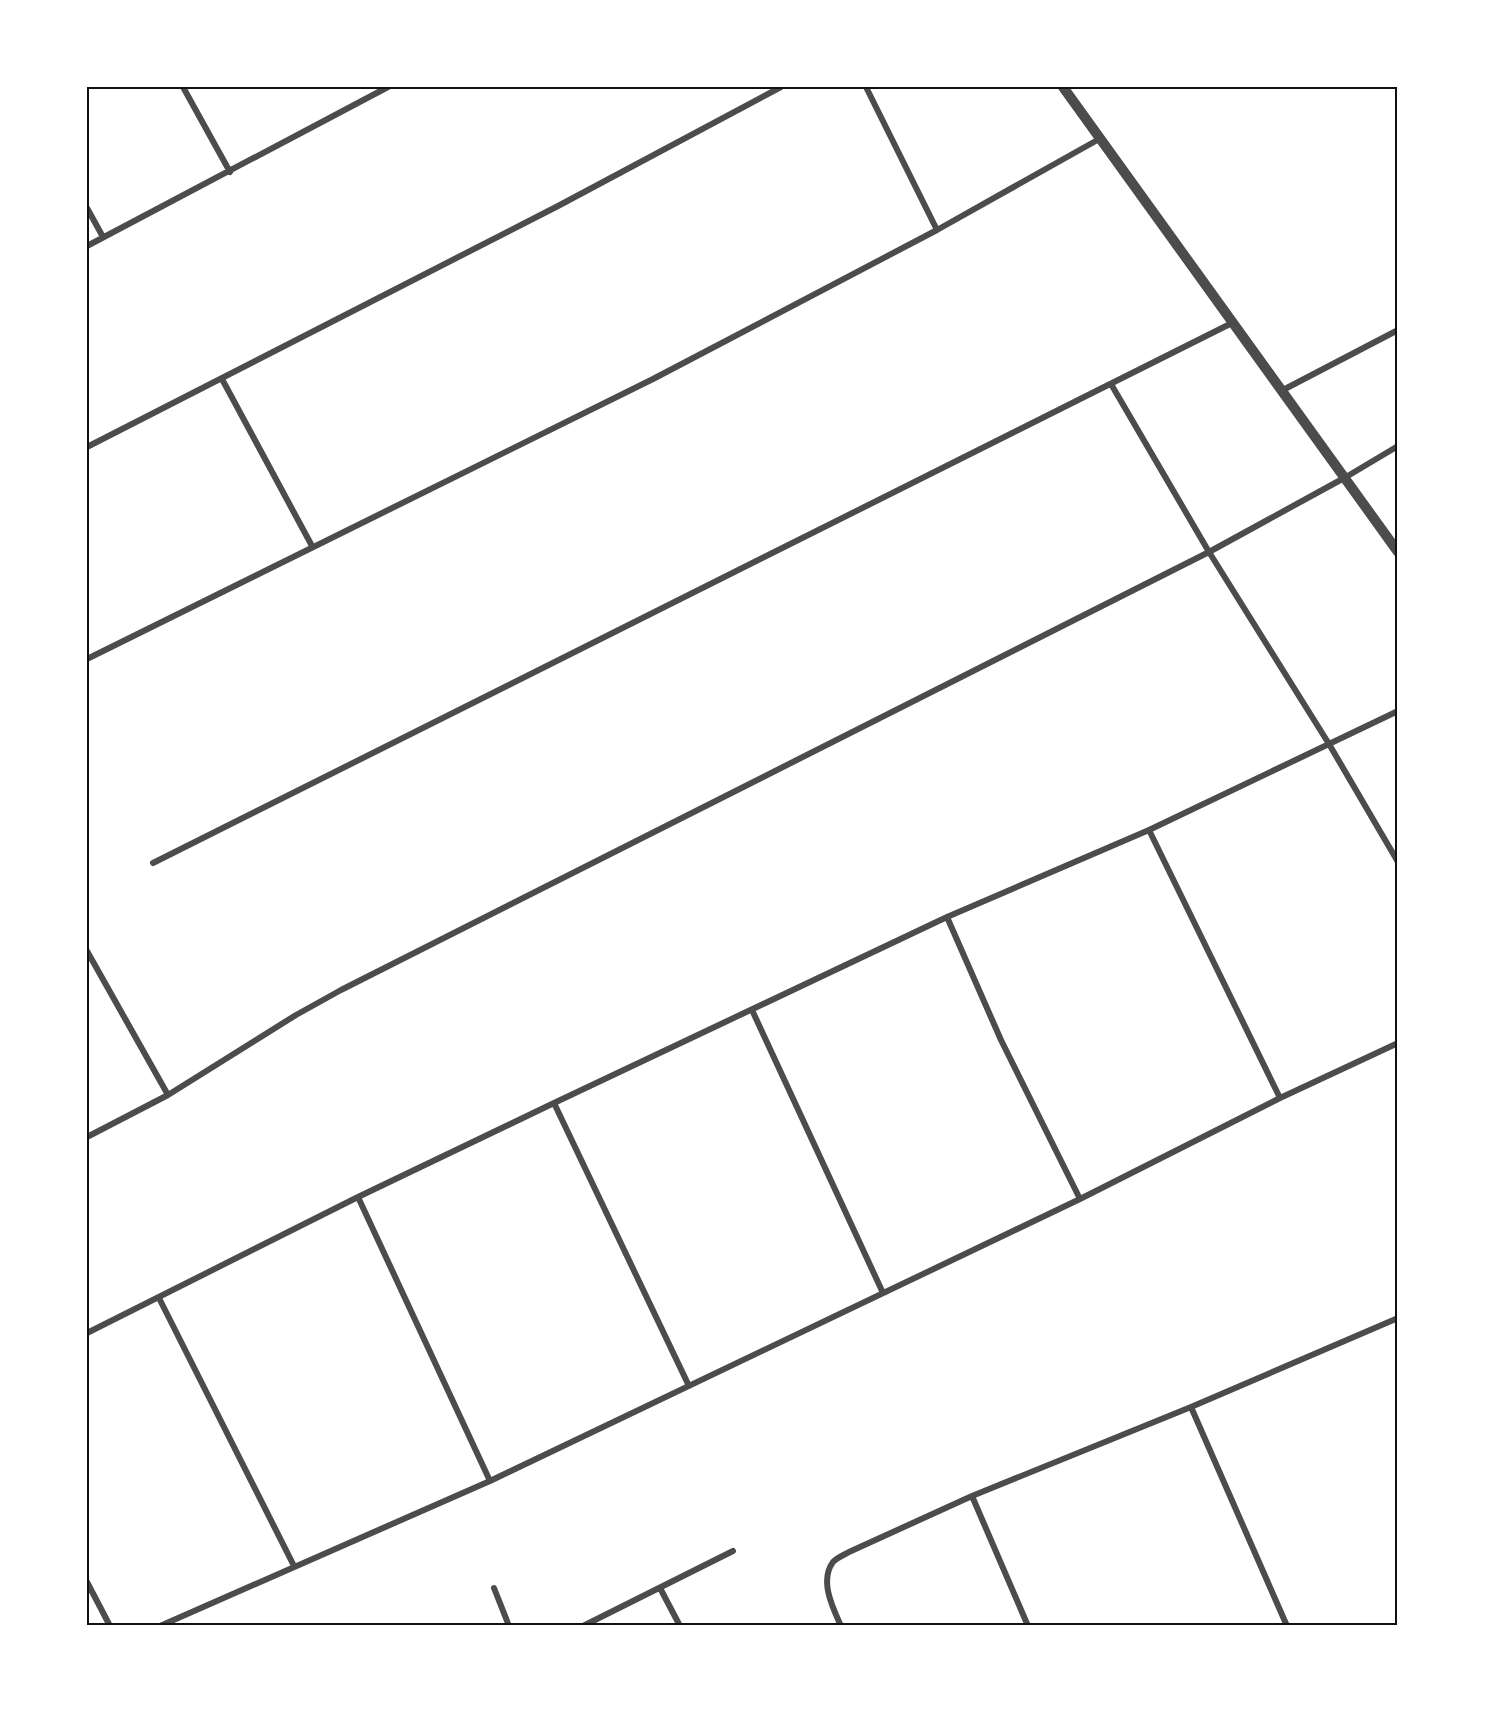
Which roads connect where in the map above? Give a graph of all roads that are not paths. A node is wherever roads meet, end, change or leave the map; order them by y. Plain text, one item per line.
1 (183, 87) edge
2 (388, 87) edge
3 (781, 87) edge
4 (866, 87) edge
5 (1063, 87) edge
6 (378, 89) edge
7 (1101, 138) junction
8 (230, 172) junction
9 (87, 208) edge
10 (937, 230) junction
11 (103, 237) junction
12 (87, 246) edge
13 (1232, 323) junction
14 (1398, 330) edge
15 (222, 379) junction
16 (1111, 384) junction
17 (1281, 391) junction
18 (1398, 446) edge
19 (87, 447) edge
20 (1346, 477) junction
21 (312, 546) junction
22 (1209, 552) junction
23 (1398, 552) edge
24 (87, 659) edge
25 (1398, 711) edge
26 (1329, 744) junction
27 (1149, 830) junction
28 (1398, 862) edge
29 (153, 863) dead end
30 (947, 918) junction
31 (87, 951) edge
32 (752, 1011) junction
33 (1398, 1043) edge
34 (168, 1095) junction
35 (1280, 1098) junction
36 (554, 1103) junction
37 (87, 1137) edge
38 (358, 1197) junction
39 (1080, 1199) junction
40 (883, 1293) junction
41 (159, 1298) junction
42 (1398, 1318) edge
43 (87, 1333) edge
44 (689, 1386) junction
45 (1191, 1407) junction
46 (490, 1481) junction
47 (972, 1496) junction
48 (733, 1551) dead end
49 (294, 1566) junction
50 (87, 1582) edge
51 (494, 1588) dead end
52 (660, 1588) junction
53 (110, 1626) edge
54 (160, 1626) edge
55 (509, 1626) edge
56 (583, 1626) edge
57 (680, 1626) edge
58 (841, 1626) edge
59 (1028, 1626) edge
60 (1287, 1626) edge

1 - 8 street
2 - 6 street
3 - 15 street
4 - 10 street
5 - 7 street
6 - 8 street
7 - 10 street
7 - 13 street
8 - 11 street
9 - 11 street
10 - 21 street
11 - 12 street
13 - 16 street
13 - 17 street
14 - 17 street
15 - 19 street
15 - 21 street
16 - 22 street
16 - 29 street
17 - 20 street
18 - 20 street
20 - 22 street
20 - 23 street
21 - 24 street
22 - 26 street
22 - 34 street
25 - 26 street
26 - 27 street
26 - 28 street
27 - 30 street
27 - 35 street
30 - 32 street
30 - 39 street
31 - 34 street
32 - 36 street
32 - 40 street
33 - 35 street
34 - 37 street
35 - 39 street
36 - 38 street
36 - 44 street
38 - 41 street
38 - 46 street
39 - 40 street
40 - 44 street
41 - 43 street
41 - 49 street
42 - 45 street
44 - 46 street
45 - 47 street
45 - 60 street
46 - 49 street
47 - 58 street
47 - 59 street
48 - 52 street
49 - 54 street
50 - 53 street
51 - 55 street
52 - 56 street
52 - 57 street

